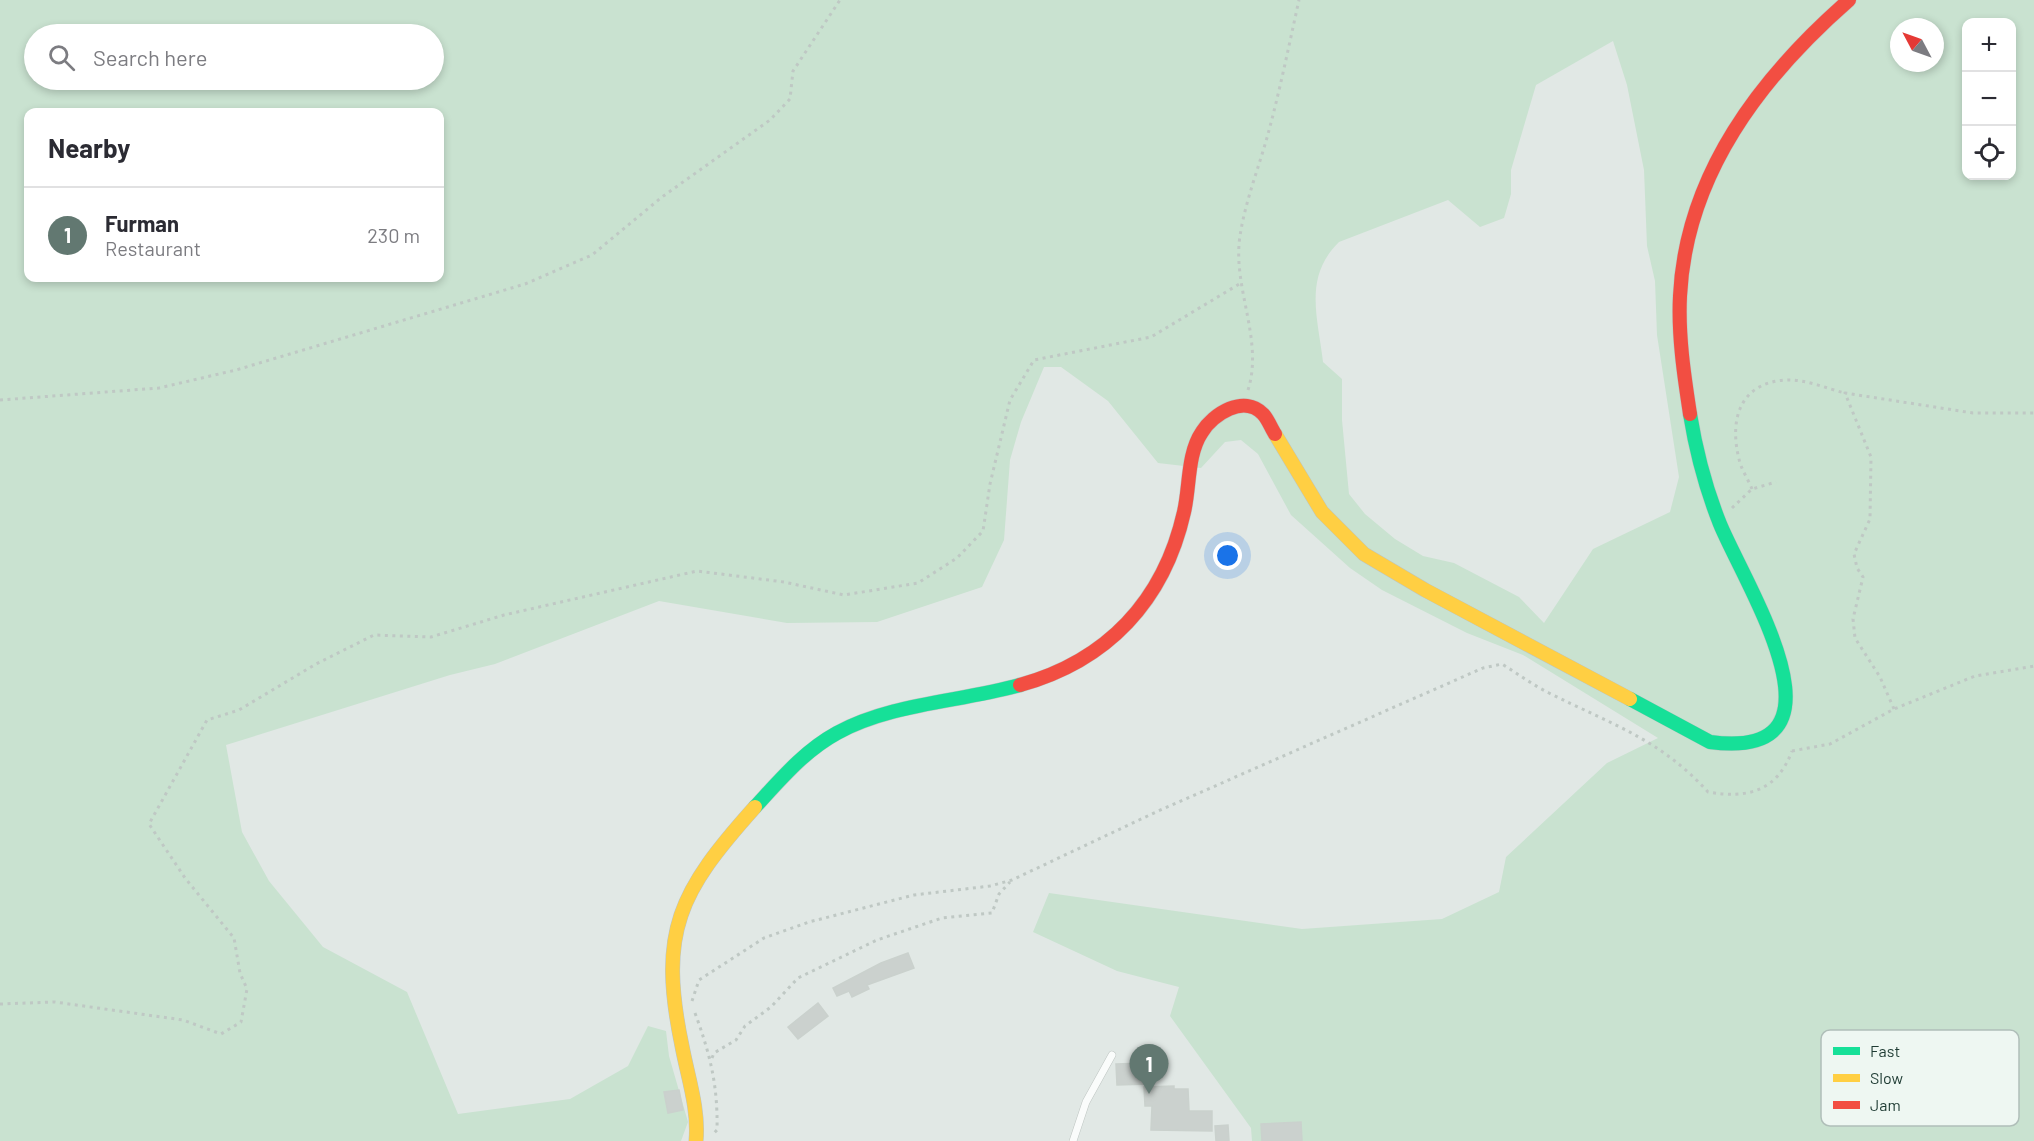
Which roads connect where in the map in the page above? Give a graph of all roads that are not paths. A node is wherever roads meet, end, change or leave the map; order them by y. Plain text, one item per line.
1 (1849, 0) edge
2 (1112, 1055) dead end
3 (696, 1141) edge
4 (1073, 1141) edge

1 - 3 main road
2 - 4 lane

